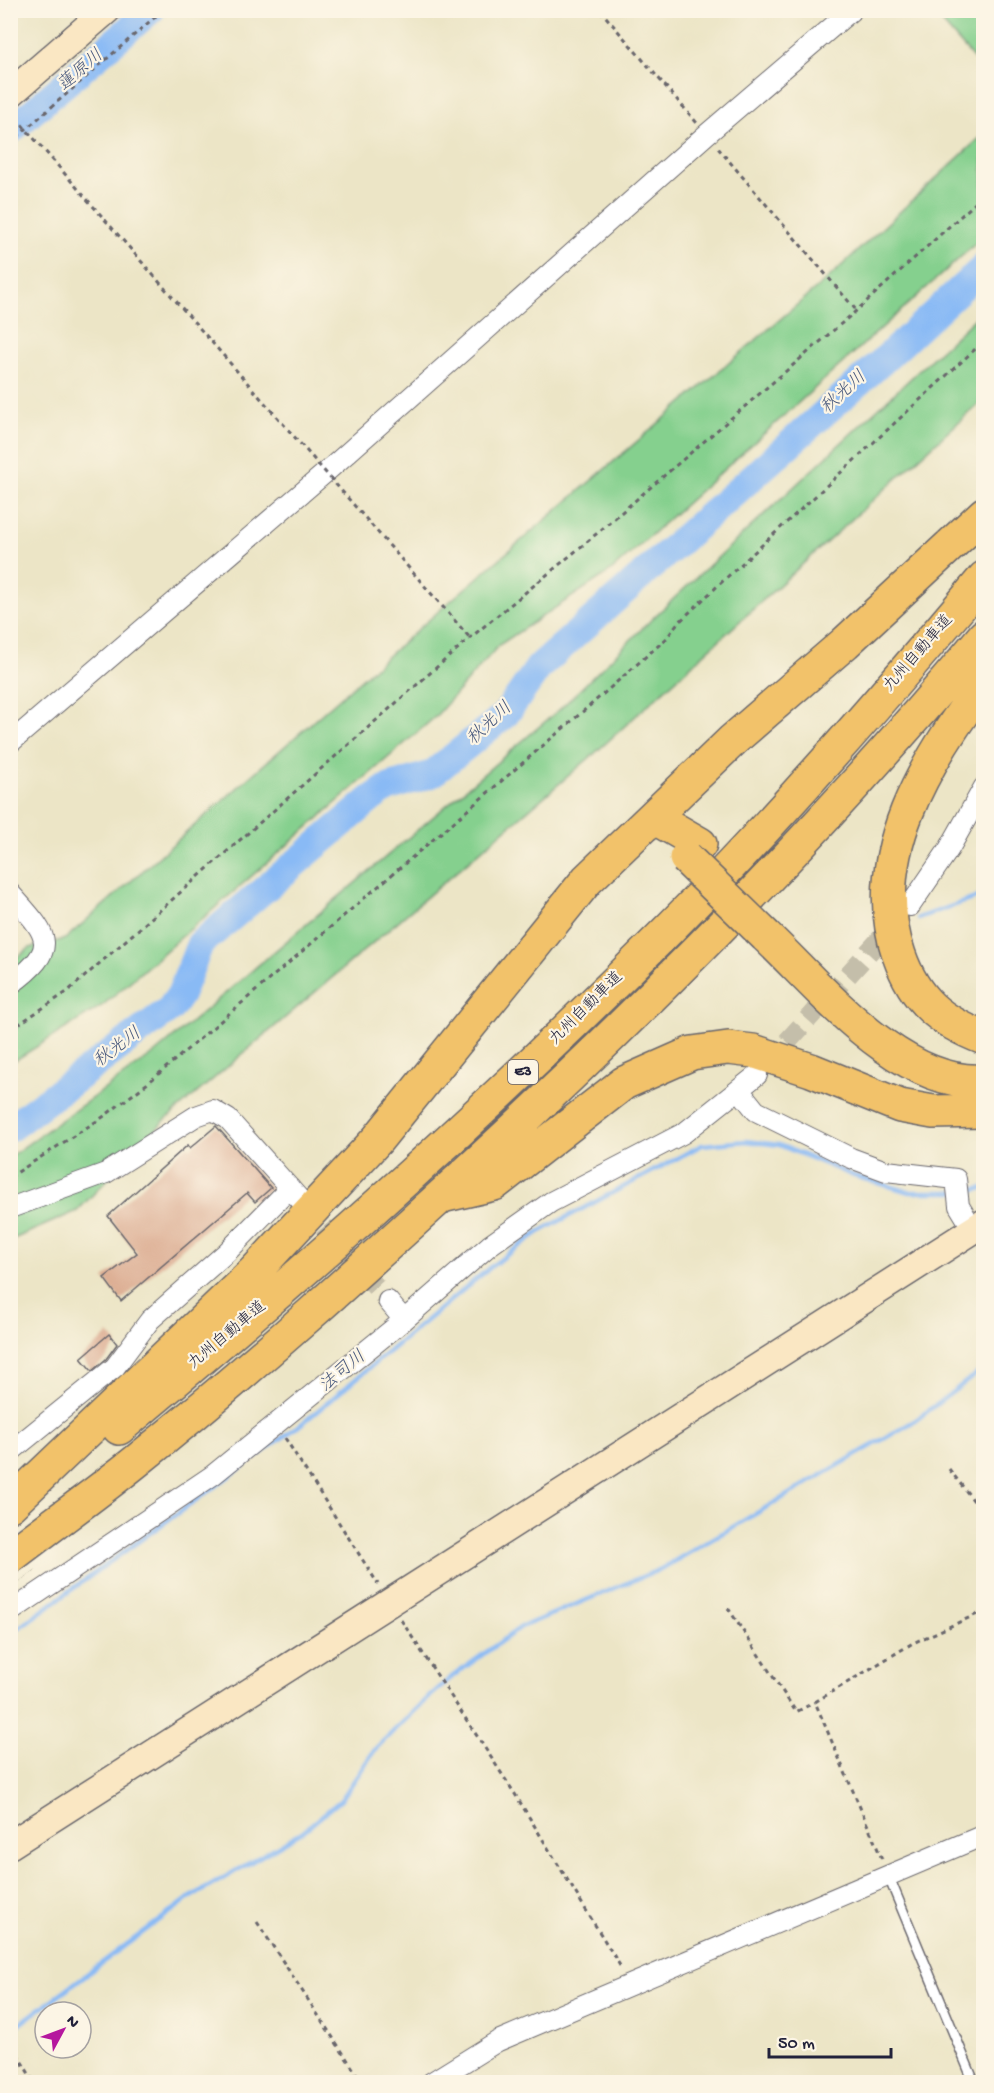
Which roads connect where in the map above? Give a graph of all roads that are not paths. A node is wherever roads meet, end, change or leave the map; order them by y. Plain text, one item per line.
1 (107, 10) edge
2 (852, 10) edge
3 (10, 94) edge
4 (984, 514) edge
5 (984, 578) edge
6 (984, 636) edge
7 (984, 683) edge
8 (10, 743) edge
9 (984, 787) edge
10 (654, 818) junction
11 (10, 893) edge
12 (910, 906) tunnel mouth
13 (773, 930) junction
14 (10, 985) edge
15 (984, 1038) edge
16 (984, 1063) edge
17 (757, 1075) tunnel mouth
18 (984, 1081) edge
19 (740, 1090) junction
20 (984, 1112) edge
21 (290, 1188) junction
22 (441, 1197) junction
23 (304, 1204) tunnel mouth
24 (10, 1208) edge
25 (978, 1226) edge
26 (388, 1301) tunnel mouth
27 (404, 1320) junction
28 (10, 1452) edge
29 (10, 1505) edge
30 (10, 1511) edge
31 (26, 1575) edge
32 (10, 1612) edge
33 (984, 1835) edge
34 (10, 1845) edge
35 (888, 1875) junction
36 (432, 2082) edge
37 (975, 2082) edge

1 - 3 street
2 - 8 street
4 - 10 highway
5 - 30 highway, 九州自動車道 / E3
6 - 22 highway, E3
7 - 15 highway
9 - 12 street
10 - 13 highway, bridge
10 - 29 highway
11 - 14 street
13 - 16 highway
13 - 18 highway
17 - 19 street
19 - 25 street
19 - 27 street
20 - 22 highway
21 - 23 street
21 - 24 street
21 - 28 street
22 - 31 highway, E3
25 - 34 street
26 - 27 street
27 - 31 street
31 - 32 street
33 - 35 street
35 - 36 street
35 - 37 lane

